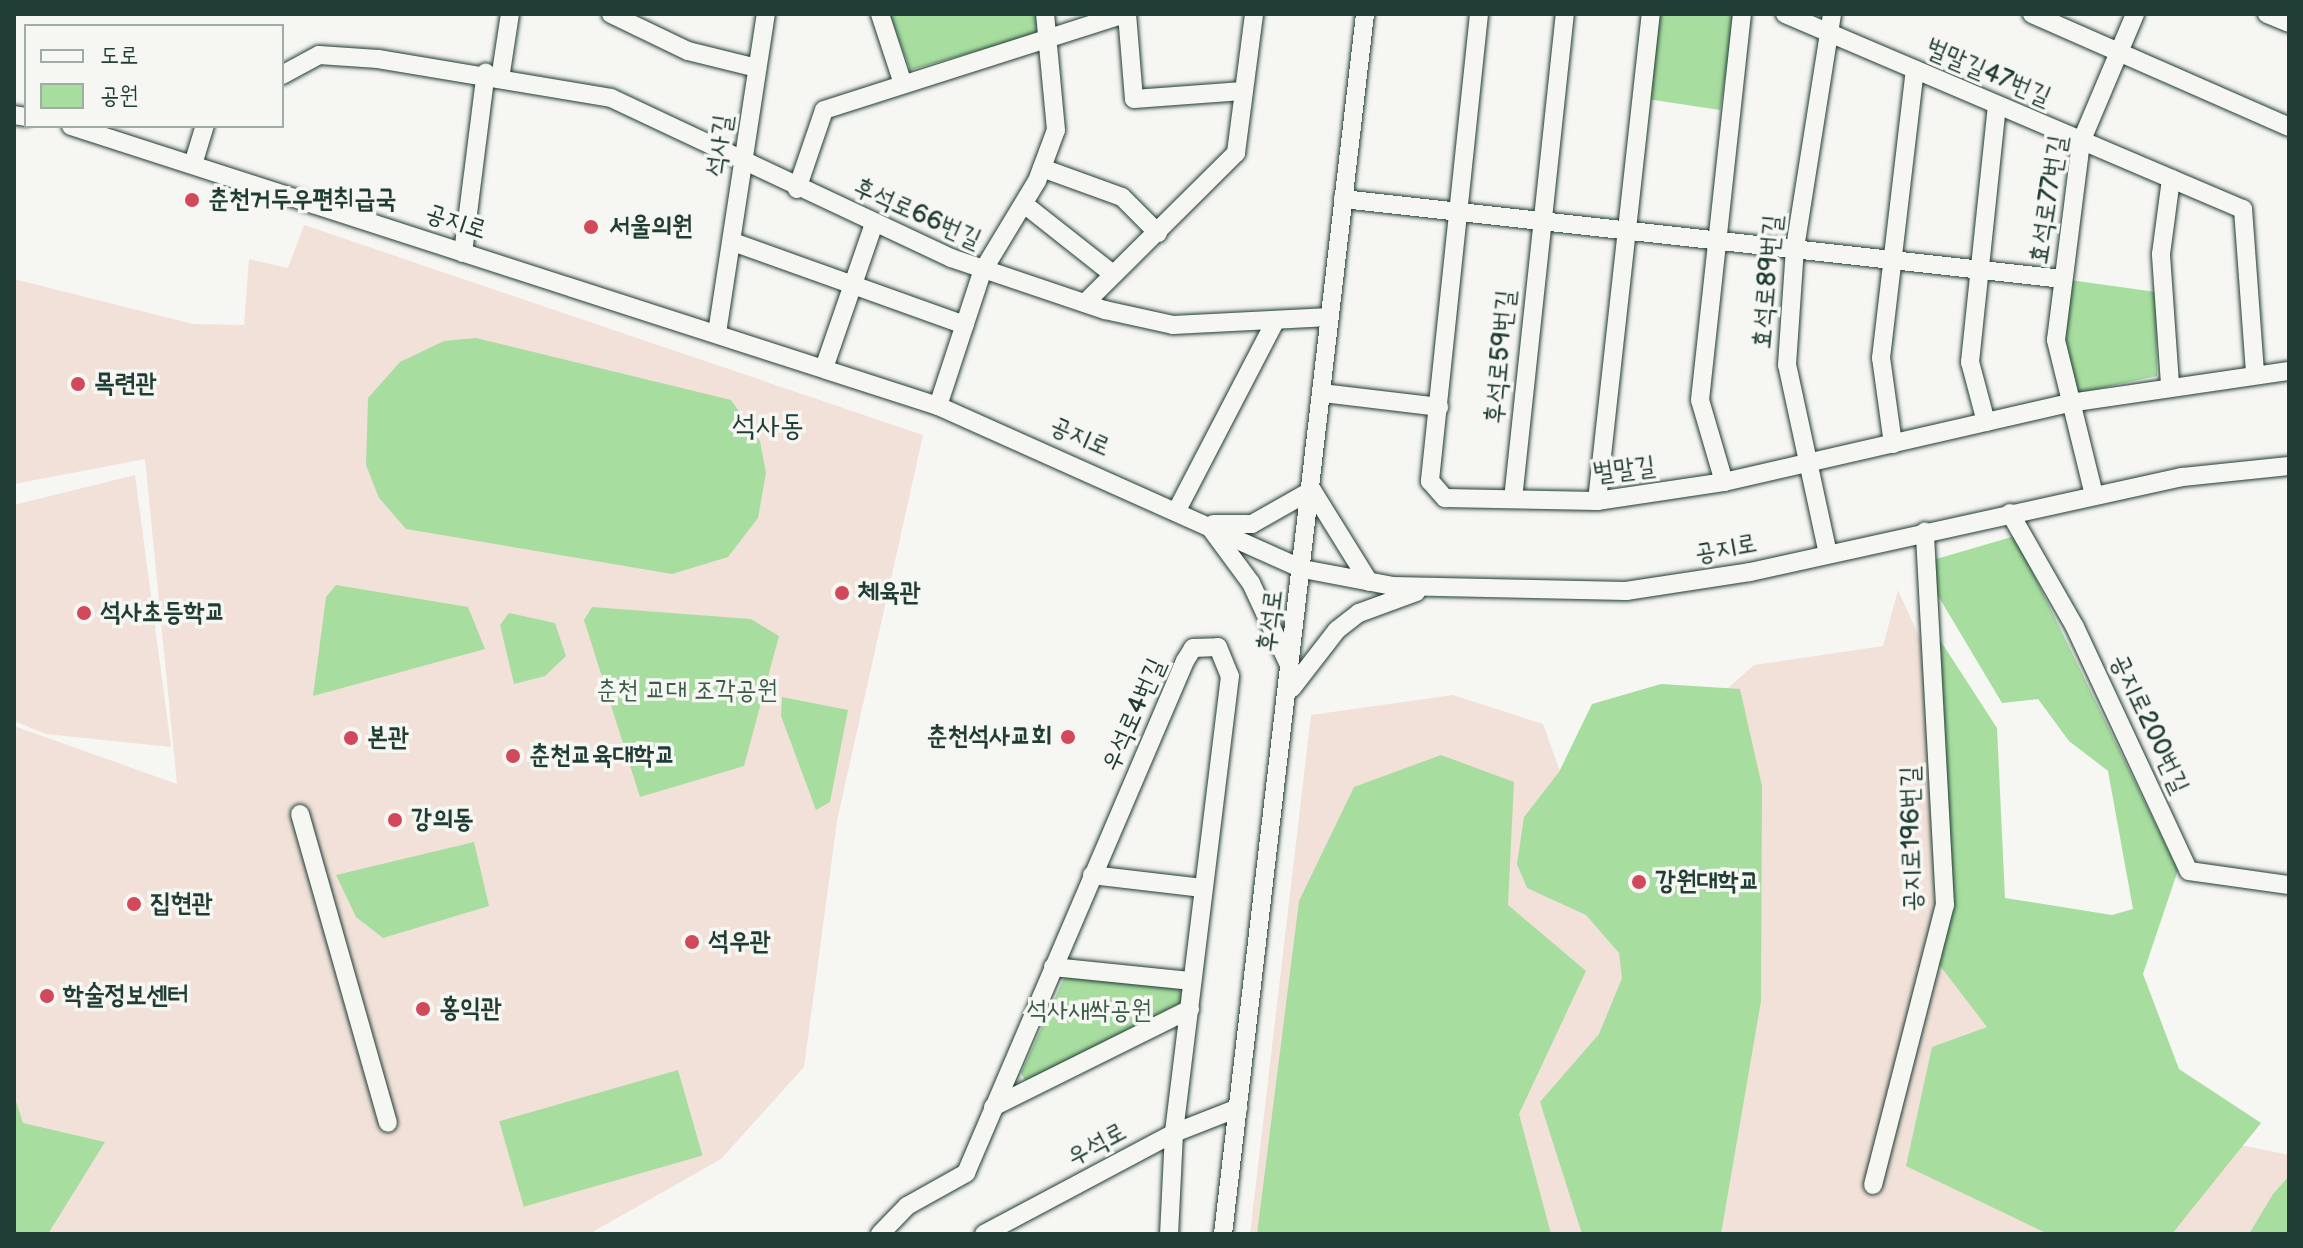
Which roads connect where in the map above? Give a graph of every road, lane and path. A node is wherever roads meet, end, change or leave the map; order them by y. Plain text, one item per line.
1 (510, 14) edge
2 (611, 14) edge
3 (766, 14) edge
4 (880, 14) edge
5 (1045, 14) edge
6 (1126, 14) edge
7 (1254, 14) edge
8 (1365, 14) edge
9 (1479, 14) edge
10 (1565, 14) edge
11 (1651, 14) edge
12 (1742, 14) edge
13 (1785, 14) edge
14 (2032, 14) edge
15 (2135, 14) edge
16 (2267, 14) edge
17 (1829, 22) edge
18 (2289, 23) edge
19 (1053, 40) junction
20 (2119, 51) junction
21 (757, 68) junction
22 (1915, 70) junction
23 (284, 74) edge
24 (493, 75) junction
25 (902, 81) junction
26 (1243, 91) junction
27 (1997, 105) junction
28 (2289, 127) edge
29 (78, 128) edge
30 (204, 128) edge
31 (2081, 142) junction
32 (194, 161) junction
33 (743, 165) junction
34 (1042, 168) junction
35 (2171, 179) junction
36 (797, 189) junction
37 (1343, 199) junction
38 (1024, 204) junction
39 (1459, 212) junction
40 (1540, 221) junction
41 (874, 224) junction
42 (1158, 233) junction
43 (1629, 233) junction
44 (733, 242) junction
45 (1712, 243) junction
46 (1795, 248) junction
47 (463, 253) junction
48 (1889, 258) junction
49 (1978, 270) junction
50 (982, 272) junction
51 (1110, 272) junction
52 (2063, 279) junction
53 (854, 282) junction
54 (1085, 303) junction
55 (1330, 317) junction
56 (1275, 322) junction
57 (965, 325) junction
58 (717, 333) junction
59 (824, 368) junction
60 (2289, 371) edge
61 (2255, 374) junction
62 (2170, 384) junction
63 (1322, 393) junction
64 (2069, 403) junction
65 (938, 406) junction
66 (1439, 407) junction
67 (1986, 422) junction
68 (1893, 444) junction
69 (1805, 461) junction
70 (2289, 466) edge
71 (1724, 482) junction
72 (1312, 490) junction
73 (2094, 495) junction
74 (1513, 499) junction
75 (1597, 501) junction
76 (1177, 510) junction
77 (2010, 513) junction
78 (1206, 524) junction
79 (1925, 532) junction
80 (1828, 554) junction
81 (1303, 569) junction
82 (1369, 582) junction
83 (1429, 588) junction
84 (1291, 669) junction
85 (1288, 694) junction
86 (300, 814) dead end
87 (1092, 875) junction
88 (2289, 885) edge
89 (1202, 888) junction
90 (1053, 967) junction
91 (1192, 981) junction
92 (1190, 1009) junction
93 (993, 1107) junction
94 (1238, 1108) junction
95 (388, 1123) dead end
96 (1174, 1133) junction
97 (1873, 1185) dead end
98 (880, 1234) edge
99 (984, 1234) edge
100 (1169, 1234) edge
101 (1223, 1234) edge

1 - 24 street
2 - 21 street
3 - 21 street, 석사길
4 - 25 street
5 - 19 street
6 - 19 street
6 - 26 street
7 - 26 street
8 - 37 street, 후석로
9 - 39 street, 벌말길
10 - 40 street, 후석로59번길
11 - 43 street
12 - 45 street
13 - 17 street, 벌말길47번길
14 - 20 street
15 - 20 street, 효석로77번길
16 - 18 street
17 - 22 street, 벌말길47번길
17 - 46 street, 효석로89번길
19 - 25 street
19 - 34 street
20 - 28 street
20 - 31 street, 효석로77번길
21 - 33 street, 석사길
22 - 27 street, 벌말길47번길
22 - 48 street
23 - 24 street, 후석로66번길
24 - 33 street, 후석로66번길
24 - 47 street
25 - 36 street
26 - 42 street
27 - 31 street, 벌말길47번길
27 - 49 street
29 - 32 street, 공지로
30 - 32 street
31 - 35 street, 벌말길47번길
31 - 52 street, 효석로77번길
32 - 47 street, 공지로
33 - 36 street, 후석로66번길
33 - 44 street, 석사길
34 - 38 street
34 - 42 street
35 - 61 street, 벌말길47번길
35 - 62 street
36 - 41 street, 후석로66번길
37 - 39 street
37 - 55 street, 후석로
38 - 50 street
38 - 51 street
39 - 40 street
39 - 66 street, 벌말길
40 - 43 street
40 - 74 street, 후석로59번길
41 - 50 street, 후석로66번길
41 - 53 street
42 - 51 street
43 - 45 street
43 - 75 street
44 - 53 street
44 - 58 street, 석사길
45 - 46 street
45 - 71 street
46 - 48 street
46 - 69 street, 효석로89번길
47 - 58 street, 공지로
48 - 49 street
48 - 68 street
49 - 52 street
49 - 67 street
50 - 54 street, 후석로66번길
50 - 57 street
51 - 54 street
52 - 64 street, 효석로77번길
53 - 57 street
53 - 59 street
54 - 56 street, 후석로66번길
55 - 56 street, 후석로66번길
55 - 63 street, 후석로
56 - 76 street
57 - 65 street
58 - 59 street, 공지로
59 - 65 street, 공지로
60 - 61 street, 벌말길
61 - 62 street, 벌말길
62 - 64 street, 벌말길
63 - 66 street
63 - 72 street, 후석로
64 - 67 street, 벌말길
64 - 73 street, 효석로77번길
65 - 76 street, 공지로
66 - 74 street, 벌말길
67 - 68 street, 벌말길
68 - 69 street, 벌말길
69 - 71 street, 벌말길
69 - 80 street, 효석로89번길
70 - 73 street, 공지로
71 - 75 street, 벌말길
72 - 78 street
72 - 81 street, 후석로
72 - 82 street
73 - 77 street, 공지로
74 - 75 street, 벌말길
76 - 78 street, 공지로
77 - 79 street, 공지로
77 - 88 street, 공지로200번길
78 - 81 street, 공지로
78 - 84 street
79 - 80 street, 공지로
79 - 97 street, 공지로196번길
80 - 83 street, 공지로
81 - 82 street, 공지로
81 - 84 street, 후석로
82 - 83 street, 공지로
83 - 85 street
84 - 85 street, 후석로
85 - 94 street, 후석로
86 - 95 street
87 - 89 street
87 - 89 street, 우석로4번길
87 - 90 street, 우석로4번길
89 - 91 street, 우석로4번길
90 - 91 street
90 - 93 street, 우석로4번길
91 - 92 street, 우석로4번길
92 - 93 street
92 - 96 street, 우석로4번길
93 - 98 street, 우석로4번길
94 - 96 street, 우석로
94 - 101 street, 후석로
96 - 99 street, 우석로
96 - 100 street, 우석로4번길

